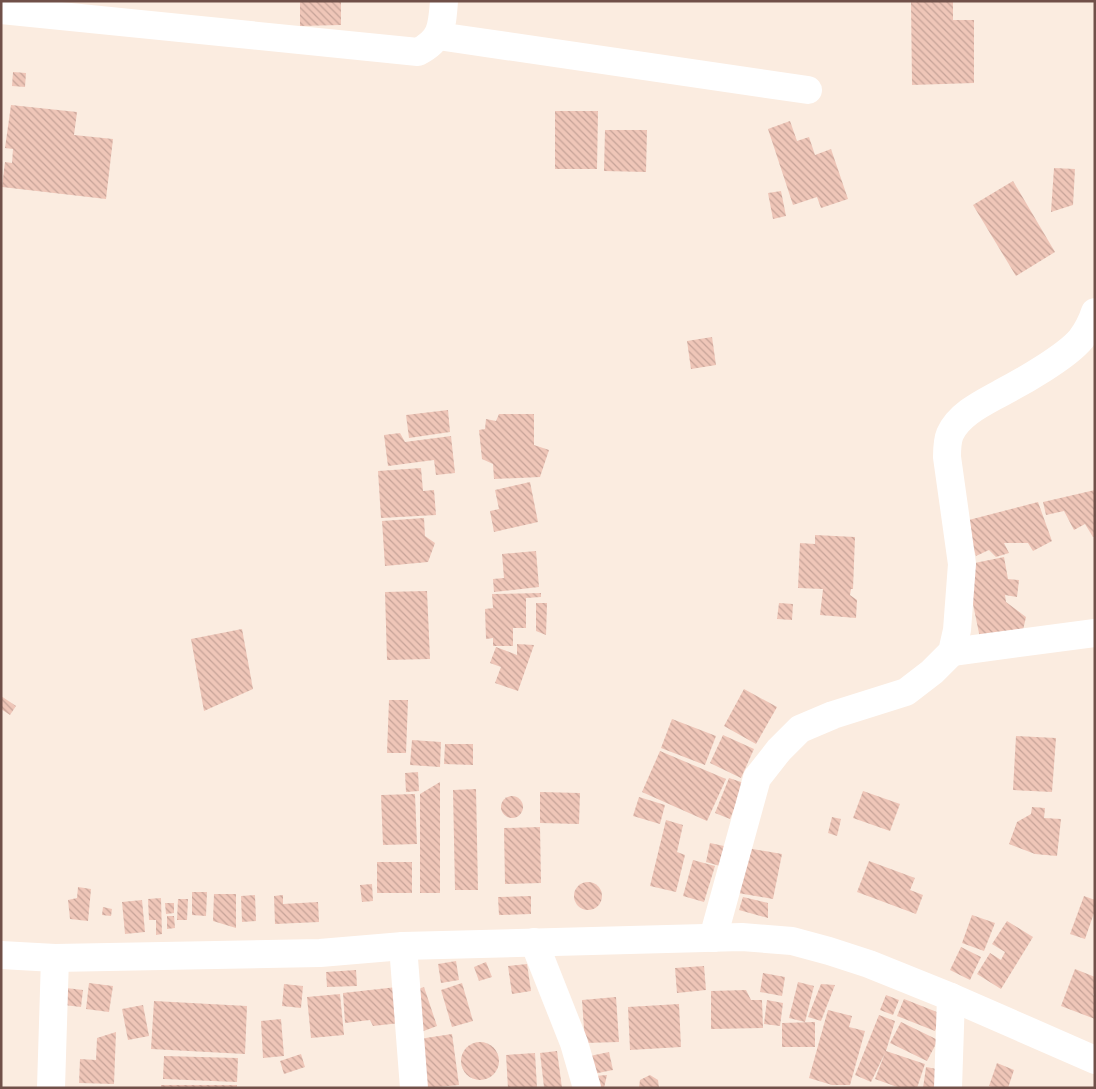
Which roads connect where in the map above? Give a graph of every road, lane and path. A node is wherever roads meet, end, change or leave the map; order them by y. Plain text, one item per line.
1 (444, 1) edge
2 (1, 10) edge
3 (438, 36) junction
4 (808, 90) dead end
5 (1095, 312) edge
6 (1095, 633) edge
7 (952, 652) junction
8 (713, 938) junction
9 (534, 942) junction
10 (403, 946) junction
11 (1, 955) edge
12 (55, 958) junction
13 (951, 997) junction
14 (1095, 1060) edge
15 (51, 1088) edge
16 (414, 1088) edge
17 (587, 1088) edge
18 (948, 1088) edge

1 - 3 street
2 - 3 street
3 - 4 street
5 - 7 street
6 - 7 street
7 - 8 street
8 - 9 street
8 - 13 street
9 - 10 street
9 - 17 street
10 - 12 street
10 - 16 street
11 - 12 street
12 - 15 street
13 - 14 street
13 - 18 street

